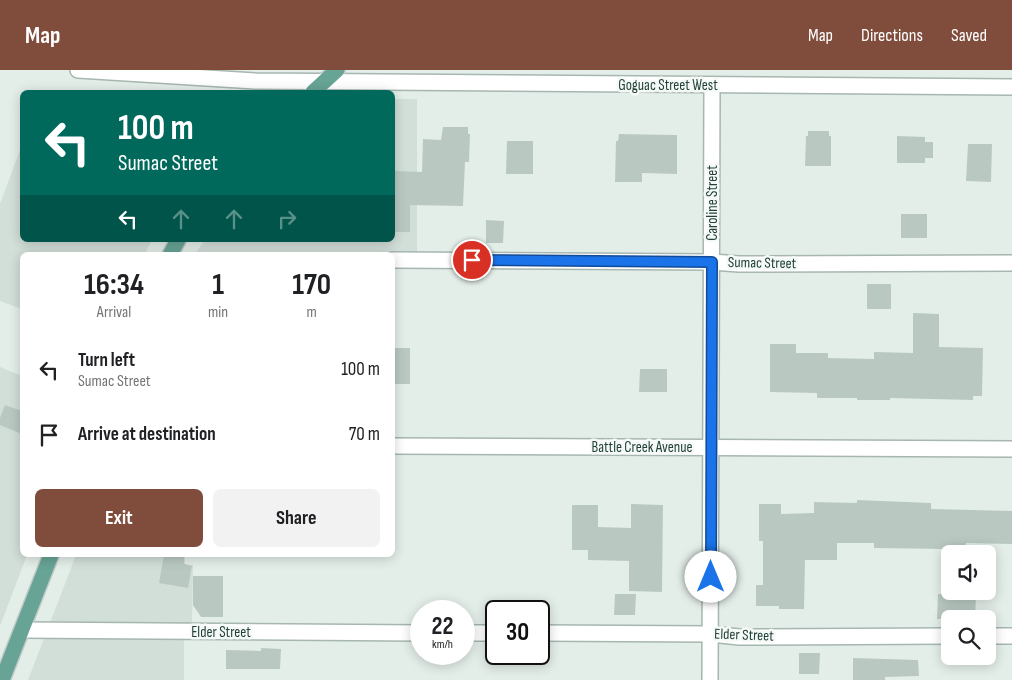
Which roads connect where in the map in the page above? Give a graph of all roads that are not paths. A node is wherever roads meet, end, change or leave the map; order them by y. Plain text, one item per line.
1 (78, 70) edge
2 (337, 70) edge
3 (325, 82) junction
4 (712, 85) junction
5 (1012, 87) edge
6 (316, 90) edge
7 (395, 260) edge
8 (712, 262) junction
9 (1012, 263) edge
10 (395, 446) edge
11 (711, 447) junction
12 (1012, 449) edge
13 (50, 557) edge
14 (22, 630) junction
15 (410, 633) edge
16 (550, 633) edge
17 (710, 634) junction
18 (941, 636) edge
19 (996, 636) edge
20 (1012, 636) edge
21 (2, 680) edge
22 (710, 680) edge

1 - 3 street, Goguac Street West
2 - 3 main road
3 - 4 street, Goguac Street West
3 - 6 main road
4 - 5 street, Goguac Street West
4 - 8 street, Caroline Street
7 - 8 street, Sumac Street
8 - 9 street, Sumac Street
8 - 11 street, Caroline Street
10 - 11 street, Battle Creek Avenue
11 - 12 street, Battle Creek Avenue
11 - 17 street, Caroline Street
13 - 14 main road
14 - 15 street, Elder Street
14 - 21 main road
16 - 17 street, Elder Street
17 - 18 street, Elder Street
17 - 22 street, Caroline Street
19 - 20 street

